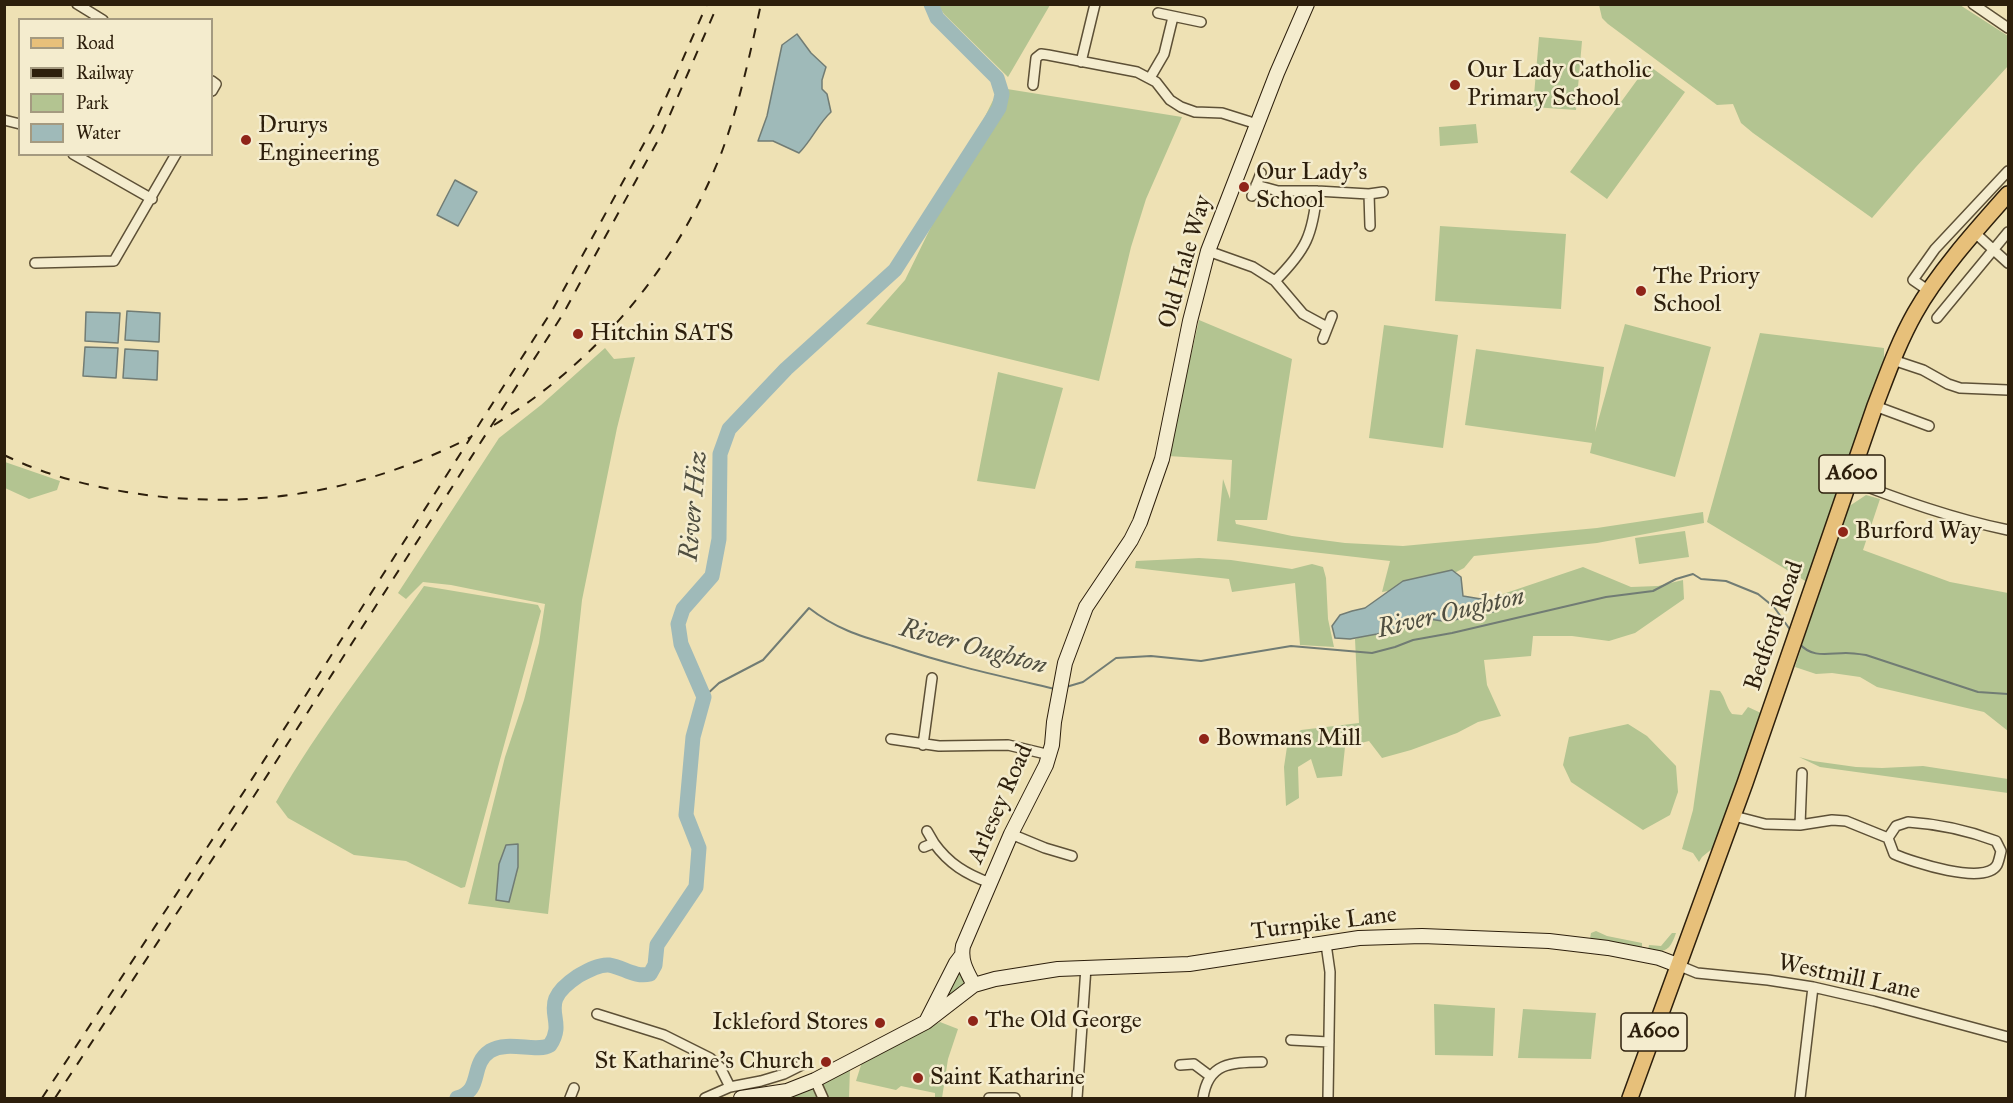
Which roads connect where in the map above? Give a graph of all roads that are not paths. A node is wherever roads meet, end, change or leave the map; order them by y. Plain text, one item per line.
1 (76, 4) edge
2 (1095, 4) edge
3 (1307, 4) edge
4 (1973, 4) edge
5 (1158, 13) dead end
6 (1173, 17) junction
7 (100, 18) edge
8 (1202, 22) dead end
9 (2008, 28) edge
10 (1081, 62) junction
11 (1150, 78) junction
12 (1033, 85) dead end
13 (1257, 124) junction
14 (77, 156) edge
15 (175, 156) edge
16 (2008, 171) edge
17 (1261, 173) dead end
18 (1256, 185) junction
19 (1317, 191) junction
20 (1383, 192) dead end
21 (1369, 194) junction
22 (2008, 194) edge
23 (1252, 196) dead end
24 (152, 199) junction
25 (1370, 226) dead end
26 (1974, 232) junction
27 (2008, 232) edge
28 (1994, 248) junction
29 (1208, 251) junction
30 (35, 263) dead end
31 (2008, 263) edge
32 (1275, 281) junction
33 (1929, 291) junction
34 (1332, 316) dead end
35 (1937, 318) dead end
36 (1327, 327) junction
37 (1323, 339) dead end
38 (1893, 360) junction
39 (2008, 390) edge
40 (1875, 406) junction
41 (1929, 426) dead end
42 (1850, 480) junction
43 (2008, 530) edge
44 (1131, 540) joint
45 (932, 678) dead end
46 (891, 739) dead end
47 (923, 745) junction
48 (1050, 755) junction
49 (1802, 772) dead end
50 (1734, 816) junction
51 (1800, 825) junction
52 (927, 831) dead end
53 (1011, 834) junction
54 (1888, 838) junction
55 (934, 843) junction
56 (924, 847) dead end
57 (1072, 856) dead end
58 (990, 883) junction
59 (1326, 944) junction
60 (962, 955) junction
61 (1680, 966) junction
62 (1086, 967) junction
63 (974, 985) junction
64 (1813, 987) junction
65 (597, 1014) dead end
66 (926, 1022) junction
67 (2008, 1037) edge
68 (1291, 1040) dead end
69 (1329, 1042) junction
70 (1262, 1062) dead end
71 (806, 1063) dead end
72 (1180, 1065) dead end
73 (1210, 1076) junction
74 (815, 1080) junction
75 (730, 1087) junction
76 (574, 1088) dead end
77 (761, 1088) junction
78 (570, 1098) edge
79 (705, 1098) edge
80 (741, 1098) edge
81 (823, 1098) edge
82 (989, 1098) edge
83 (1015, 1098) edge
84 (1077, 1098) edge
85 (1203, 1098) edge
86 (1328, 1098) edge
87 (1630, 1098) edge
88 (1800, 1098) edge

1 - 7 street
2 - 10 street
3 - 13 street, Old Hale Way
4 - 9 street
5 - 6 street
6 - 8 street
6 - 11 street
10 - 11 street
10 - 12 street
11 - 13 street
13 - 29 street, Old Hale Way
14 - 24 street
15 - 24 street
16 - 33 street
17 - 18 street
18 - 19 street
18 - 23 street
19 - 21 street
19 - 32 street
20 - 21 street
21 - 25 street
22 - 26 main road, Bedford Road / A600
24 - 30 street
26 - 28 street
26 - 33 main road, Bedford Road / A600
27 - 28 street
28 - 31 street
28 - 35 street
29 - 32 street
29 - 44 street, Old Hale Way
32 - 36 street
33 - 38 main road, Bedford Road / A600
34 - 36 street
36 - 37 street
38 - 39 street
38 - 40 main road, Bedford Road / A600
40 - 41 street
40 - 42 main road, Bedford Road / A600
42 - 43 street
42 - 50 main road, Bedford Road / A600
44 - 48 street, Arlesey Road
45 - 47 street
46 - 47 street
47 - 48 street
48 - 53 street, Arlesey Road
49 - 51 street
50 - 51 street
50 - 61 main road, Bedford Road / A600
51 - 54 street
52 - 55 street
53 - 57 street
53 - 58 street, Arlesey Road
54 - 54 street
55 - 56 street
55 - 58 street
58 - 60 street, Arlesey Road
59 - 61 street, Turnpike Lane
59 - 62 street, Turnpike Lane
59 - 69 street
60 - 63 street
60 - 66 street, Arlesey Road
61 - 64 street, Westmill Lane
61 - 87 main road, Bedford Road / A600
62 - 63 street, Turnpike Lane
62 - 84 street
63 - 66 street
64 - 67 street, Westmill Lane
64 - 88 street
65 - 75 street
66 - 74 street
68 - 69 street
69 - 86 street
70 - 73 street
71 - 77 street
72 - 73 street
73 - 85 street
74 - 77 street
74 - 81 street
75 - 77 street
75 - 79 street
76 - 78 street
77 - 80 street
82 - 83 street

